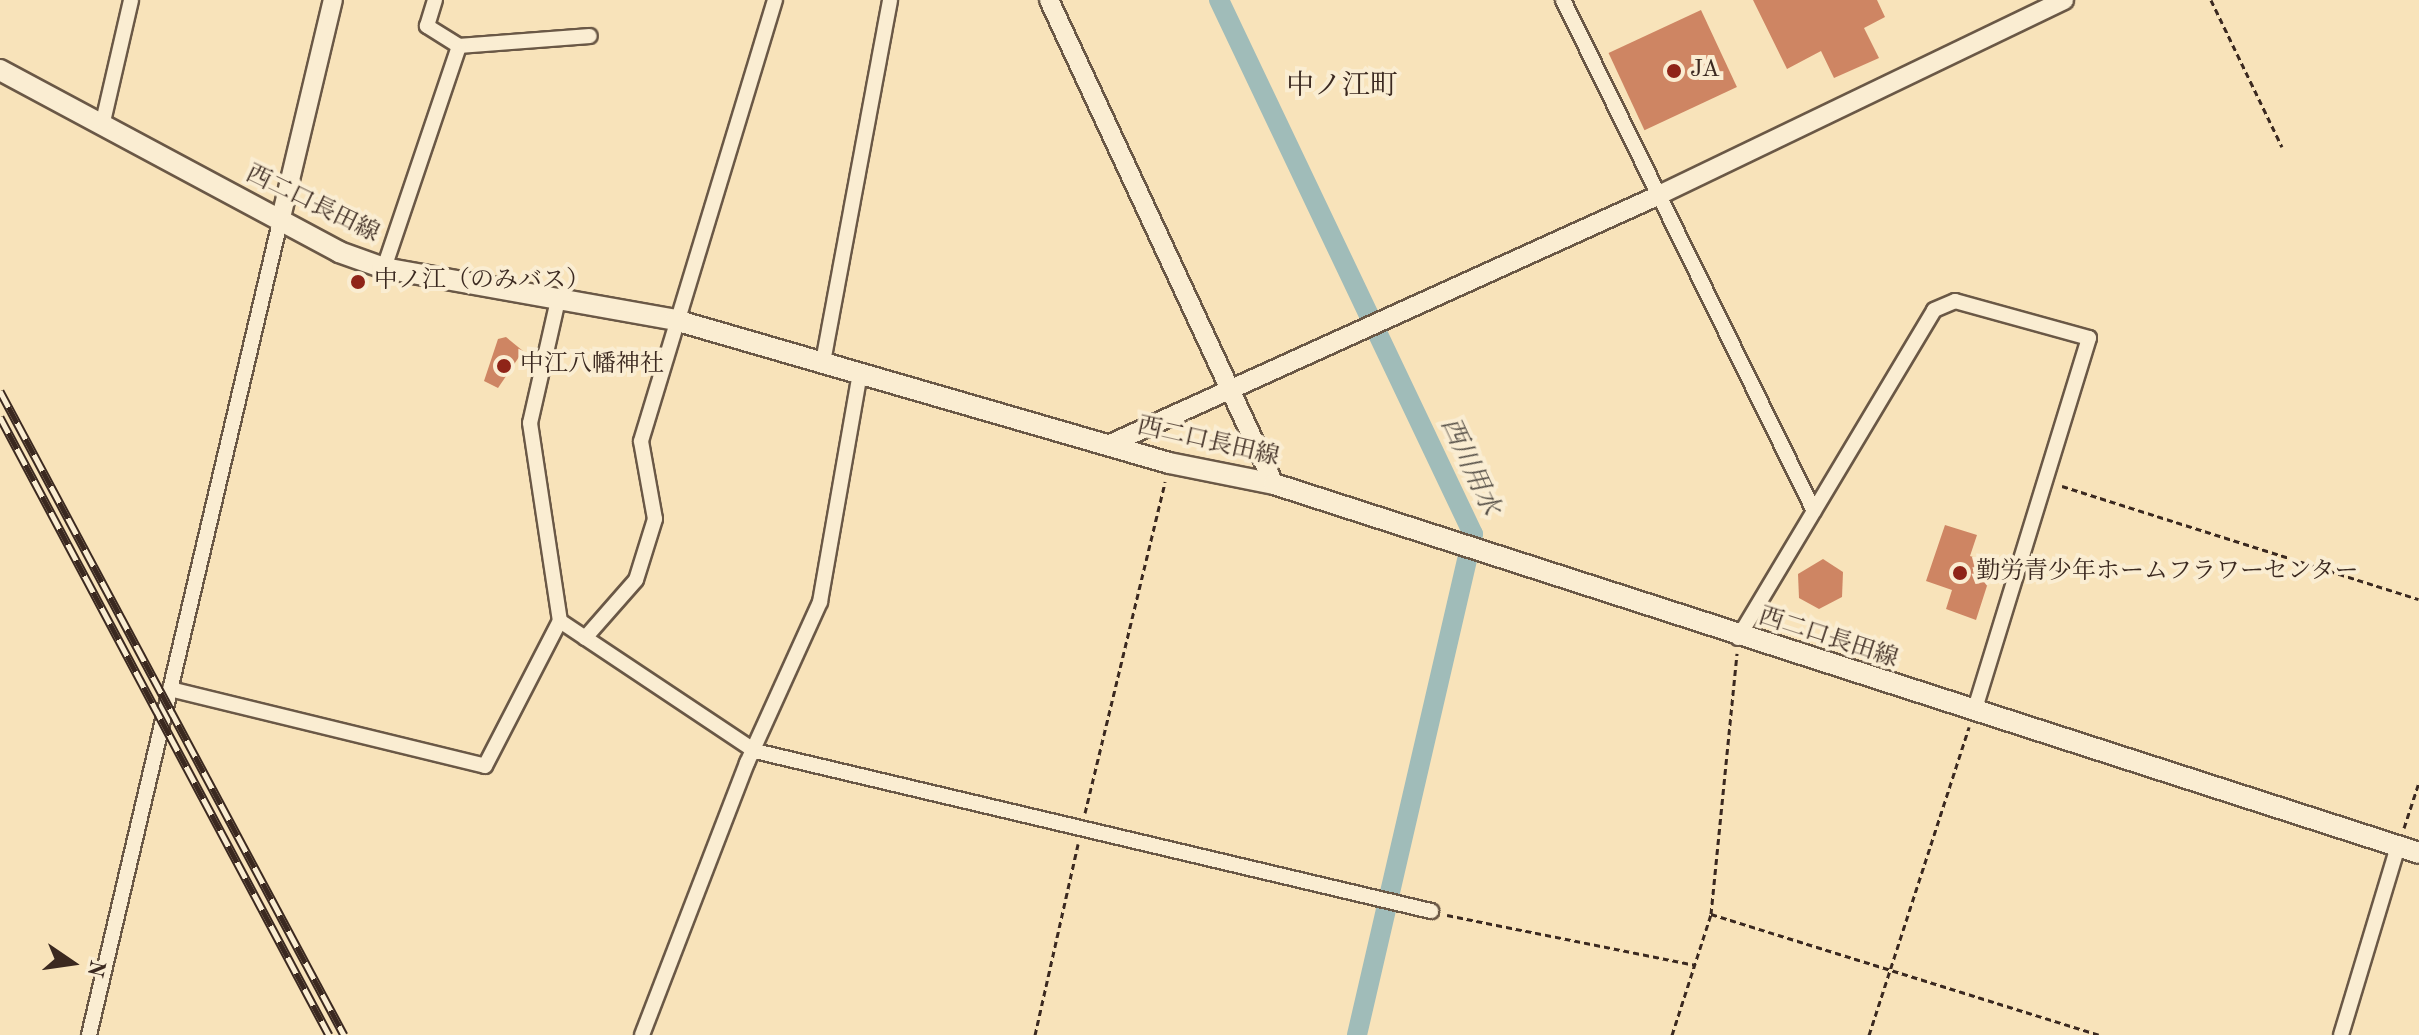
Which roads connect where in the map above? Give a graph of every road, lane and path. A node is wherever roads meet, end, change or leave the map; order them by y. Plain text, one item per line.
1 (131, 0) edge
2 (333, 0) edge
3 (435, 0) edge
4 (775, 0) edge
5 (890, 0) edge
6 (1049, 0) edge
7 (1563, 0) edge
8 (2064, 0) edge
9 (2211, 0) edge
10 (590, 36) dead end
11 (459, 46) junction
12 (0, 70) edge
13 (102, 126) junction
14 (2282, 147) dead end
15 (1655, 197) junction
16 (280, 222) junction
17 (384, 268) junction
18 (558, 300) junction
19 (675, 320) junction
20 (823, 362) junction
21 (859, 378) junction
22 (1230, 387) junction
23 (1108, 445) junction
24 (1169, 463) junction
25 (2047, 481) junction
26 (1274, 484) junction
27 (1814, 511) junction
28 (2419, 599) edge
29 (560, 621) junction
30 (585, 638) junction
31 (1738, 638) junction
32 (170, 689) junction
33 (1974, 712) junction
34 (755, 751) junction
35 (2419, 782) edge
36 (1082, 825) junction
37 (2398, 846) junction
38 (2419, 853) edge
39 (1431, 911) joint
40 (1711, 914) junction
41 (1694, 965) junction
42 (1892, 965) junction
43 (89, 1035) edge
44 (642, 1035) edge
45 (1035, 1035) edge
46 (1672, 1035) edge
47 (1869, 1035) edge
48 (2099, 1035) edge
49 (2341, 1035) edge

1 - 13 street
2 - 16 street
3 - 11 street
4 - 19 street
5 - 20 street
6 - 22 street
7 - 15 street
8 - 15 street
9 - 14 path
10 - 11 street
11 - 17 street
12 - 13 main road, 西二口長田線
13 - 16 main road, 西二口長田線
15 - 22 street
15 - 27 street
16 - 17 main road, 西二口長田線
16 - 32 street
17 - 18 main road, 西二口長田線
18 - 19 main road, 西二口長田線
18 - 29 street
19 - 20 main road, 西二口長田線
19 - 30 street
20 - 21 main road, 西二口長田線
21 - 23 main road, 西二口長田線
21 - 34 street
22 - 23 street
22 - 26 street
23 - 24 main road, 西二口長田線
24 - 26 main road, 西二口長田線
24 - 36 path
25 - 27 street
25 - 28 path
25 - 33 street
26 - 31 main road, 西二口長田線
27 - 31 street
29 - 30 street
29 - 32 street
30 - 34 street
31 - 33 main road, 西二口長田線
31 - 40 path
32 - 43 street
33 - 37 main road, 西二口長田線
33 - 42 path
34 - 36 street
34 - 44 street
35 - 37 path
36 - 39 street
36 - 45 path
37 - 38 main road, 西二口長田線
37 - 49 street
39 - 41 path
40 - 41 path
40 - 42 path
41 - 46 path
42 - 47 path
42 - 48 path

